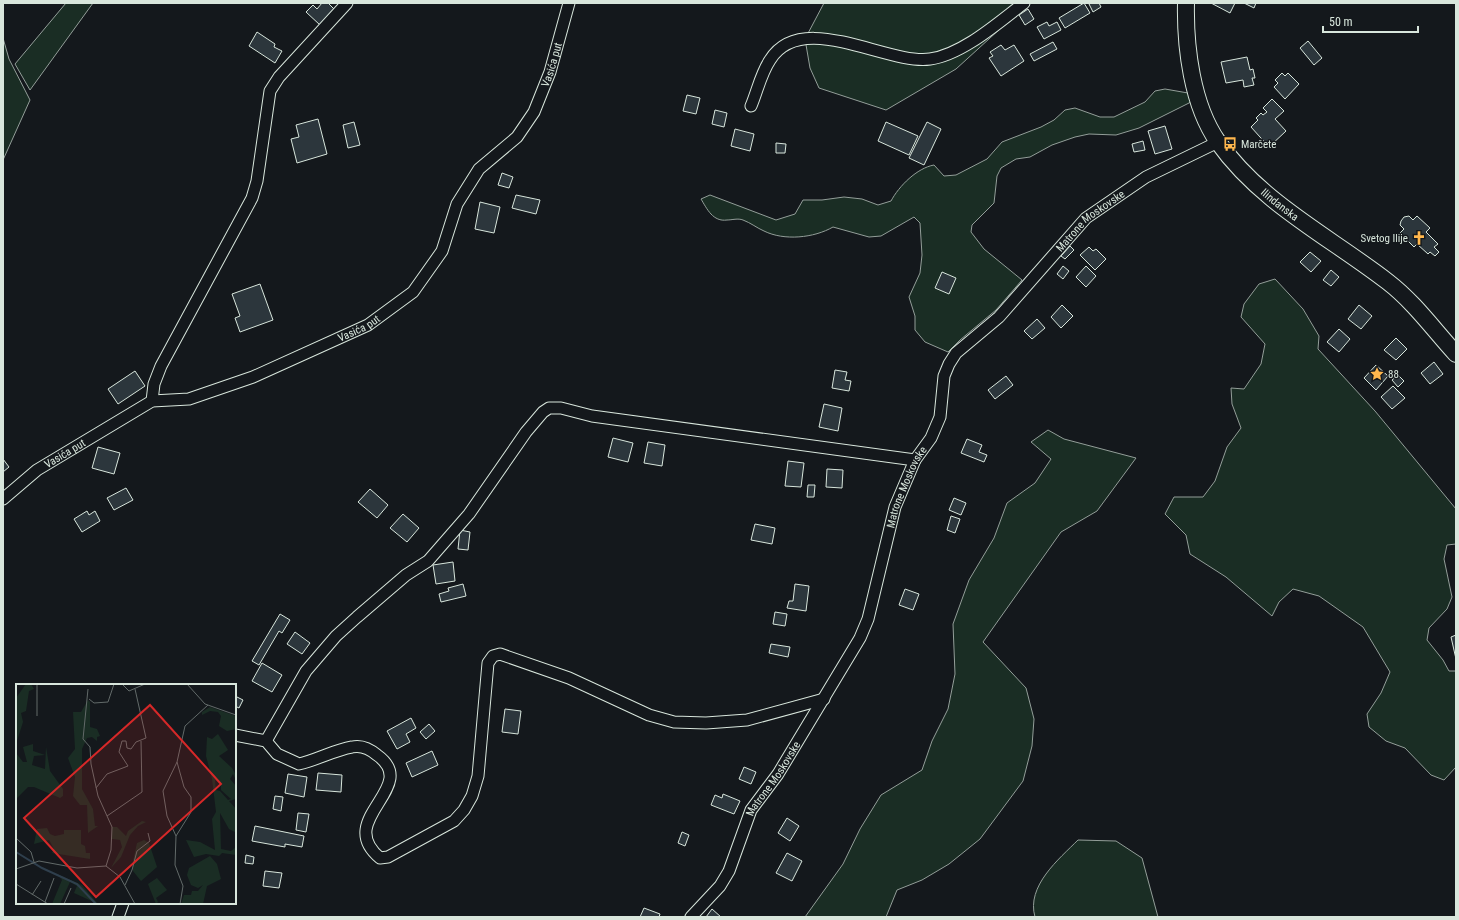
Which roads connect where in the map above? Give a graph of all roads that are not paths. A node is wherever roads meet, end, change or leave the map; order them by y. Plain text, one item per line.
1 (347, 3) edge
2 (569, 3) edge
3 (1024, 3) edge
4 (1186, 3) edge
5 (752, 106) dead end
6 (1218, 142) junction
7 (1456, 354) edge
8 (152, 400) junction
9 (915, 460) junction
10 (3, 499) edge
11 (824, 699) junction
12 (236, 735) edge
13 (266, 741) junction
14 (124, 904) edge
15 (118, 917) edge
16 (691, 917) edge

1 - 8 street
2 - 8 street, Vasića put
3 - 5 street
4 - 6 street, Ilindanska
6 - 7 street, Ilindanska
6 - 9 street, Matrone Moskovske
8 - 10 street, Vasića put
9 - 11 street, Matrone Moskovske
9 - 13 street
11 - 13 street
11 - 16 street, Matrone Moskovske
12 - 13 street
14 - 15 street

